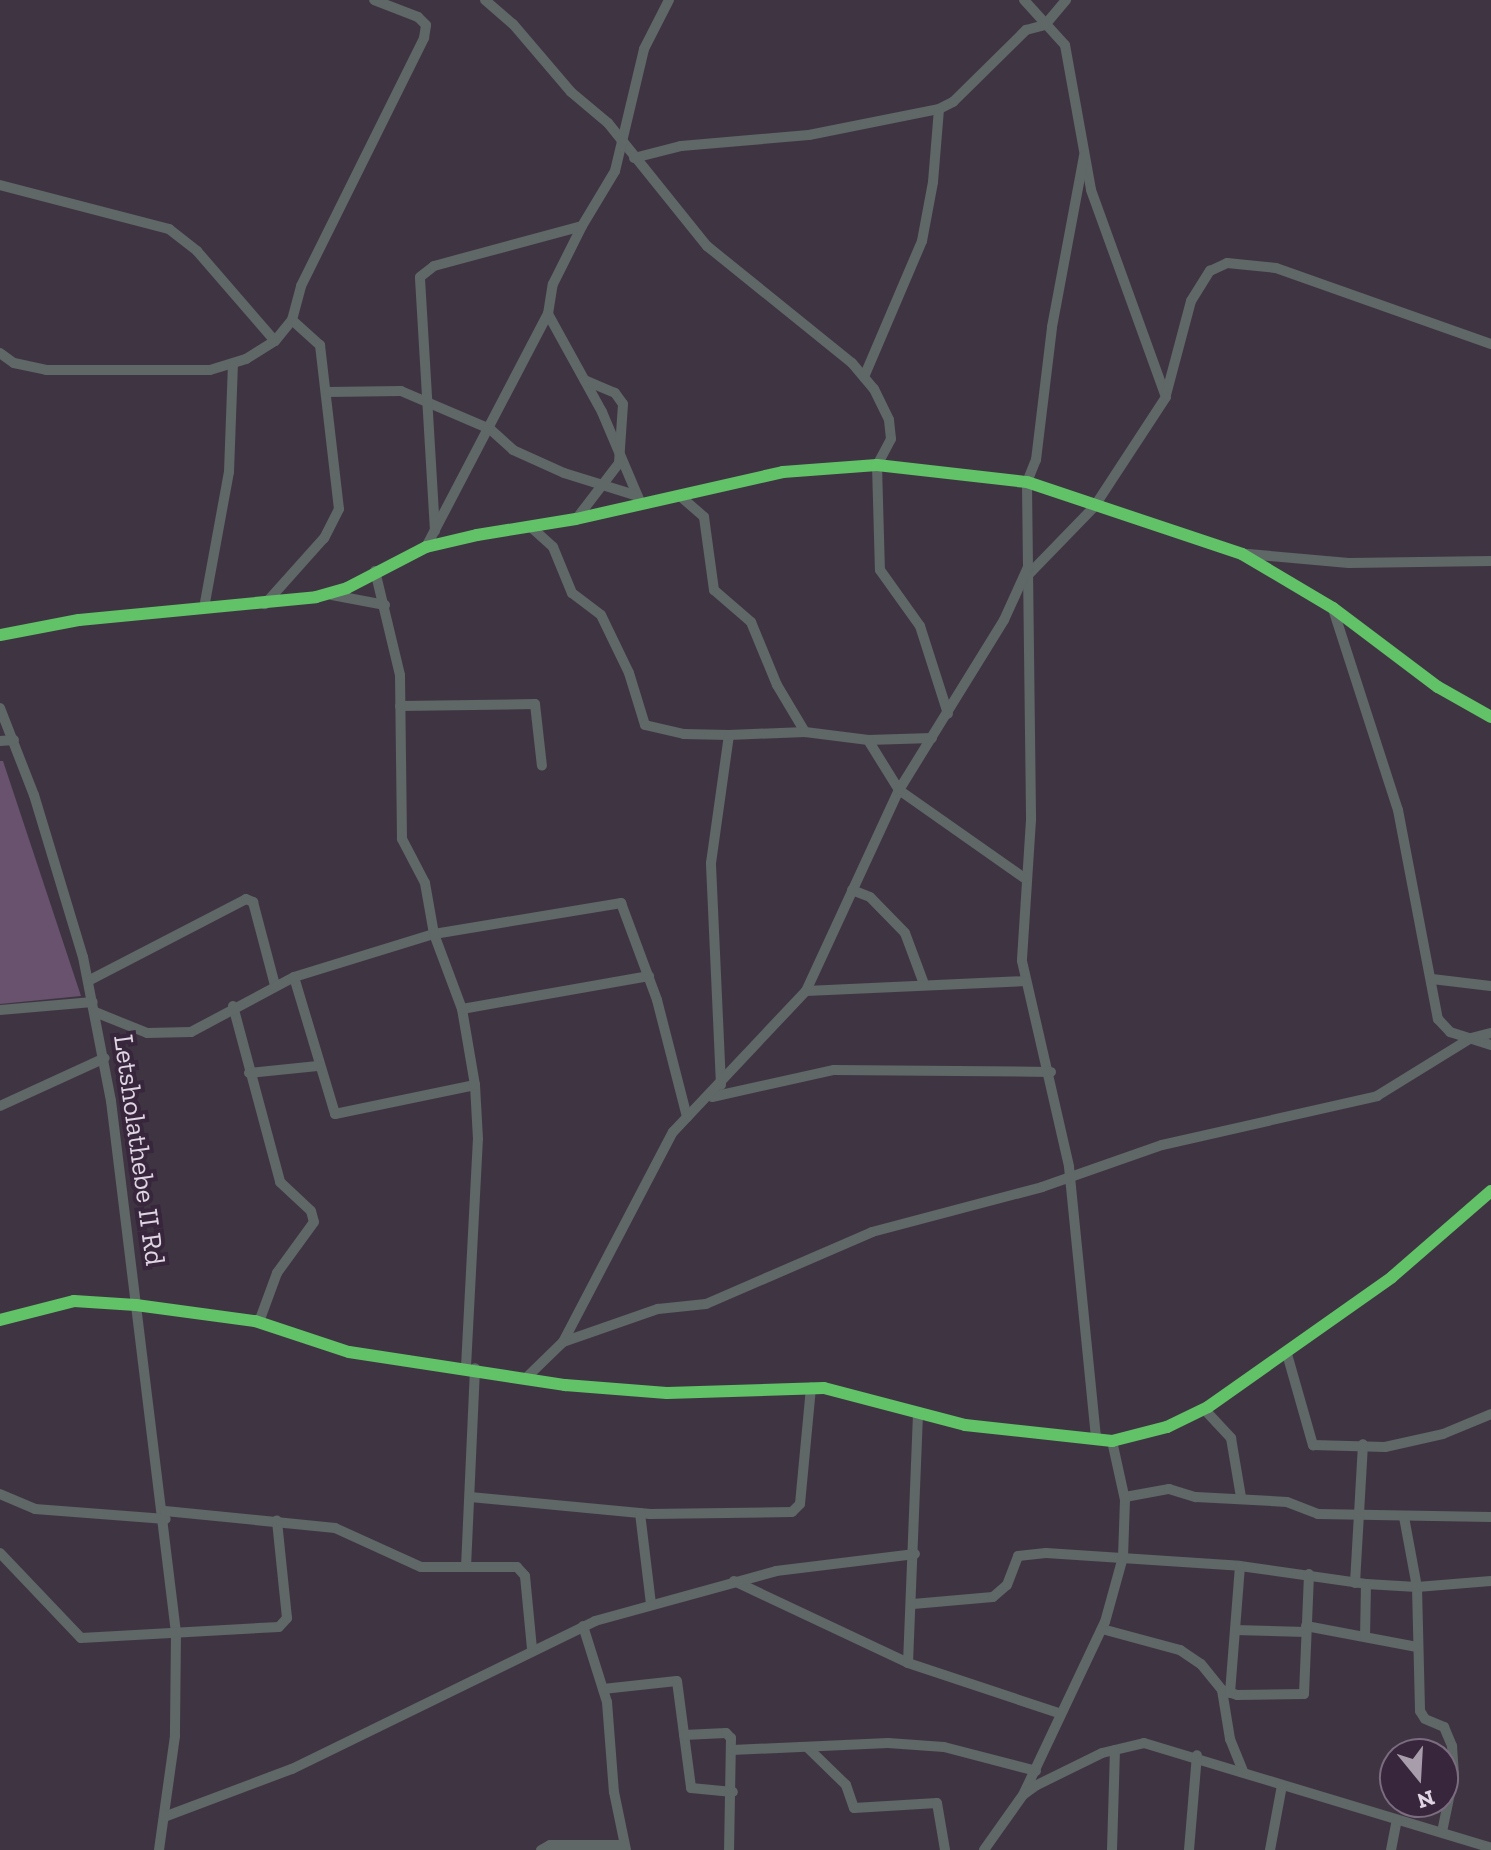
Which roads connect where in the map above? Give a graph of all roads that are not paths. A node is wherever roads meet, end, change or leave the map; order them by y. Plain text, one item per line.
1 (374, 0) edge
2 (485, 0) edge
3 (669, 0) edge
4 (1024, 0) edge
5 (1066, 0) edge
6 (1045, 25) junction
7 (939, 109) junction
8 (623, 144) junction
9 (1084, 156) junction
10 (634, 158) junction
11 (0, 185) edge
12 (582, 226) junction
13 (548, 314) junction
14 (292, 320) junction
15 (275, 341) junction
16 (1491, 344) edge
17 (0, 353) edge
18 (233, 364) junction
19 (864, 377) junction
20 (585, 380) junction
21 (328, 392) junction
22 (1166, 397) junction
23 (427, 406) junction
24 (490, 429) junction
25 (619, 463) junction
26 (877, 465) junction
27 (1027, 482) junction
28 (603, 489) junction
29 (680, 496) junction
30 (640, 500) junction
31 (1094, 507) junction
32 (576, 519) junction
33 (532, 528) junction
34 (435, 531) junction
35 (426, 547) junction
36 (1242, 554) junction
37 (1491, 561) edge
38 (1028, 570) junction
39 (375, 571) junction
40 (327, 594) junction
41 (265, 604) junction
42 (385, 605) junction
43 (204, 608) junction
44 (1333, 608) junction
45 (0, 635) edge
46 (400, 706) junction
47 (0, 708) edge
48 (948, 714) junction
49 (1491, 717) edge
50 (805, 732) junction
51 (729, 735) junction
52 (932, 738) junction
53 (14, 740) junction
54 (868, 740) junction
55 (0, 741) edge
56 (542, 766) dead end
57 (899, 790) junction
58 (1024, 878) junction
59 (852, 890) junction
60 (434, 934) junction
61 (649, 976) junction
62 (294, 977) junction
63 (1432, 979) junction
64 (88, 981) junction
65 (1026, 981) junction
66 (924, 984) junction
67 (275, 985) junction
68 (1491, 986) edge
69 (806, 991) junction
70 (233, 1006) junction
71 (94, 1007) junction
72 (462, 1009) junction
73 (0, 1010) edge
74 (1491, 1033) edge
75 (1471, 1038) junction
76 (1491, 1045) edge
77 (105, 1058) junction
78 (318, 1066) junction
79 (1051, 1072) junction
80 (249, 1073) junction
81 (475, 1085) junction
82 (721, 1085) junction
83 (709, 1098) junction
84 (0, 1106) edge
85 (687, 1117) junction
86 (1070, 1177) junction
87 (1491, 1191) edge
88 (136, 1305) junction
89 (0, 1320) edge
90 (259, 1322) junction
91 (563, 1342) junction
92 (1287, 1354) junction
93 (470, 1367) junction
94 (528, 1376) junction
95 (811, 1388) junction
96 (1204, 1409) junction
97 (918, 1413) junction
98 (1491, 1414) edge
99 (1096, 1439) junction
100 (1112, 1441) junction
101 (1363, 1444) junction
102 (0, 1494) edge
103 (470, 1497) junction
104 (1125, 1497) junction
105 (1241, 1497) junction
106 (640, 1513) junction
107 (166, 1515) junction
108 (1362, 1515) junction
109 (1404, 1517) junction
110 (1491, 1517) edge
111 (277, 1521) junction
112 (0, 1553) edge
113 (915, 1554) junction
114 (1123, 1557) junction
115 (1240, 1566) junction
116 (466, 1567) junction
117 (1309, 1574) junction
118 (734, 1581) junction
119 (1491, 1581) edge
120 (1360, 1583) junction
121 (1417, 1587) junction
122 (651, 1604) junction
123 (913, 1604) junction
124 (583, 1626) junction
125 (1102, 1629) junction
126 (1306, 1629) junction
127 (1235, 1630) junction
128 (176, 1633) junction
129 (1365, 1637) junction
130 (1417, 1647) junction
131 (532, 1649) junction
132 (908, 1663) junction
133 (603, 1689) junction
134 (1226, 1692) junction
135 (1061, 1714) junction
136 (684, 1735) junction
137 (808, 1748) junction
138 (732, 1750) junction
139 (1115, 1750) junction
140 (1197, 1755) junction
141 (1036, 1771) junction
142 (1243, 1771) junction
143 (1282, 1785) junction
144 (733, 1792) junction
145 (1023, 1795) junction
146 (164, 1817) junction
147 (1397, 1820) junction
148 (1442, 1832) junction
149 (625, 1847) edge
150 (1491, 1848) edge
151 (159, 1850) edge
152 (541, 1850) edge
153 (729, 1850) edge
154 (945, 1850) edge
155 (984, 1850) edge
156 (1112, 1850) edge
157 (1189, 1850) edge
158 (1270, 1850) edge
159 (1391, 1850) edge

1 - 14 street
2 - 8 street
3 - 8 street
4 - 6 street
5 - 6 street
6 - 7 street
6 - 9 street
7 - 10 street
7 - 19 street
8 - 10 street
8 - 12 street
9 - 22 street
9 - 27 street
10 - 19 street
11 - 15 street
12 - 13 street
12 - 23 street
13 - 20 street
13 - 24 street
14 - 15 street
14 - 21 street
15 - 18 street
16 - 22 street
17 - 18 street
18 - 43 street
19 - 26 street
20 - 25 street
20 - 25 street
21 - 23 street
21 - 41 street
22 - 31 street
23 - 24 street
23 - 34 street
24 - 28 street
24 - 34 street
25 - 28 street
25 - 30 street
26 - 27 street
26 - 29 street
26 - 48 street
27 - 31 street
27 - 38 street
28 - 30 street
28 - 32 street
29 - 30 street
29 - 50 street
30 - 32 street
31 - 36 street
31 - 38 street
32 - 33 street
33 - 35 street
33 - 51 street
34 - 35 street
35 - 39 street
36 - 37 street
36 - 44 street
38 - 48 street
38 - 58 street
39 - 40 street
39 - 42 street
40 - 41 street
40 - 42 street
41 - 43 street
42 - 46 street
43 - 45 street
44 - 49 street
44 - 63 street
46 - 56 street
46 - 60 street
47 - 53 street, Letsholathebe II Rd
48 - 52 street
50 - 51 street
50 - 54 street
51 - 82 street
52 - 54 street
52 - 57 street
53 - 55 street
53 - 64 street, Letsholathebe II Rd
54 - 57 street
57 - 58 street
57 - 59 street
58 - 65 street
59 - 66 street
59 - 69 street
60 - 61 street
60 - 62 street
60 - 72 street
61 - 72 street
61 - 85 street
62 - 67 street
62 - 78 street
63 - 68 street
63 - 75 street
64 - 67 street
64 - 71 street, Letsholathebe II Rd
65 - 66 street
65 - 79 street
66 - 69 street
67 - 70 street
69 - 82 street
70 - 71 street
70 - 80 street
71 - 73 street
71 - 77 street, Letsholathebe II Rd
72 - 81 street
74 - 75 street
75 - 76 street
75 - 86 street
77 - 84 street
77 - 88 street, Letsholathebe II Rd
78 - 80 street
78 - 81 street
79 - 83 street
79 - 86 street
80 - 90 street
81 - 93 street
82 - 83 street
83 - 85 street
85 - 91 street
86 - 91 street
86 - 99 street
87 - 92 street
88 - 89 street
88 - 90 street
88 - 107 street, Letsholathebe II Rd
90 - 93 street
91 - 94 street
92 - 96 street
92 - 101 street
93 - 94 street
93 - 103 street
94 - 95 street
95 - 97 street
95 - 106 street
96 - 100 street
96 - 105 street
97 - 99 street
97 - 113 street
98 - 101 street
99 - 100 street
100 - 104 street
101 - 108 street
102 - 107 street
103 - 106 street
103 - 116 street
104 - 105 street
104 - 114 street
105 - 108 street
106 - 122 street
107 - 111 street
107 - 128 street, Letsholathebe II Rd
108 - 109 street
108 - 120 street
109 - 110 street
109 - 121 street
111 - 116 street
111 - 128 street
112 - 128 street
113 - 118 street
113 - 123 street
114 - 115 street
114 - 123 street
114 - 125 street
115 - 117 street
115 - 127 street
116 - 131 street
117 - 120 street
117 - 126 street
118 - 122 street
118 - 132 street
119 - 121 street
120 - 121 street
120 - 129 street
121 - 130 street
122 - 124 street
123 - 132 street
124 - 131 street
124 - 133 street
125 - 134 street
125 - 135 street
126 - 127 street
126 - 129 street
126 - 134 street
127 - 134 street
128 - 146 street, Letsholathebe II Rd
129 - 130 street
130 - 148 street
131 - 146 street
132 - 135 street
133 - 136 street
133 - 149 street
134 - 142 street
135 - 141 street
136 - 138 street
136 - 144 street
137 - 138 street
137 - 141 street
137 - 154 street
138 - 144 street
139 - 140 street
139 - 145 street
139 - 156 street
140 - 142 street
140 - 157 street
141 - 145 street
142 - 143 street
143 - 147 street
143 - 158 street
144 - 153 street
145 - 155 street
146 - 151 street, Letsholathebe II Rd
147 - 148 street
147 - 159 street
148 - 150 street
149 - 152 street

